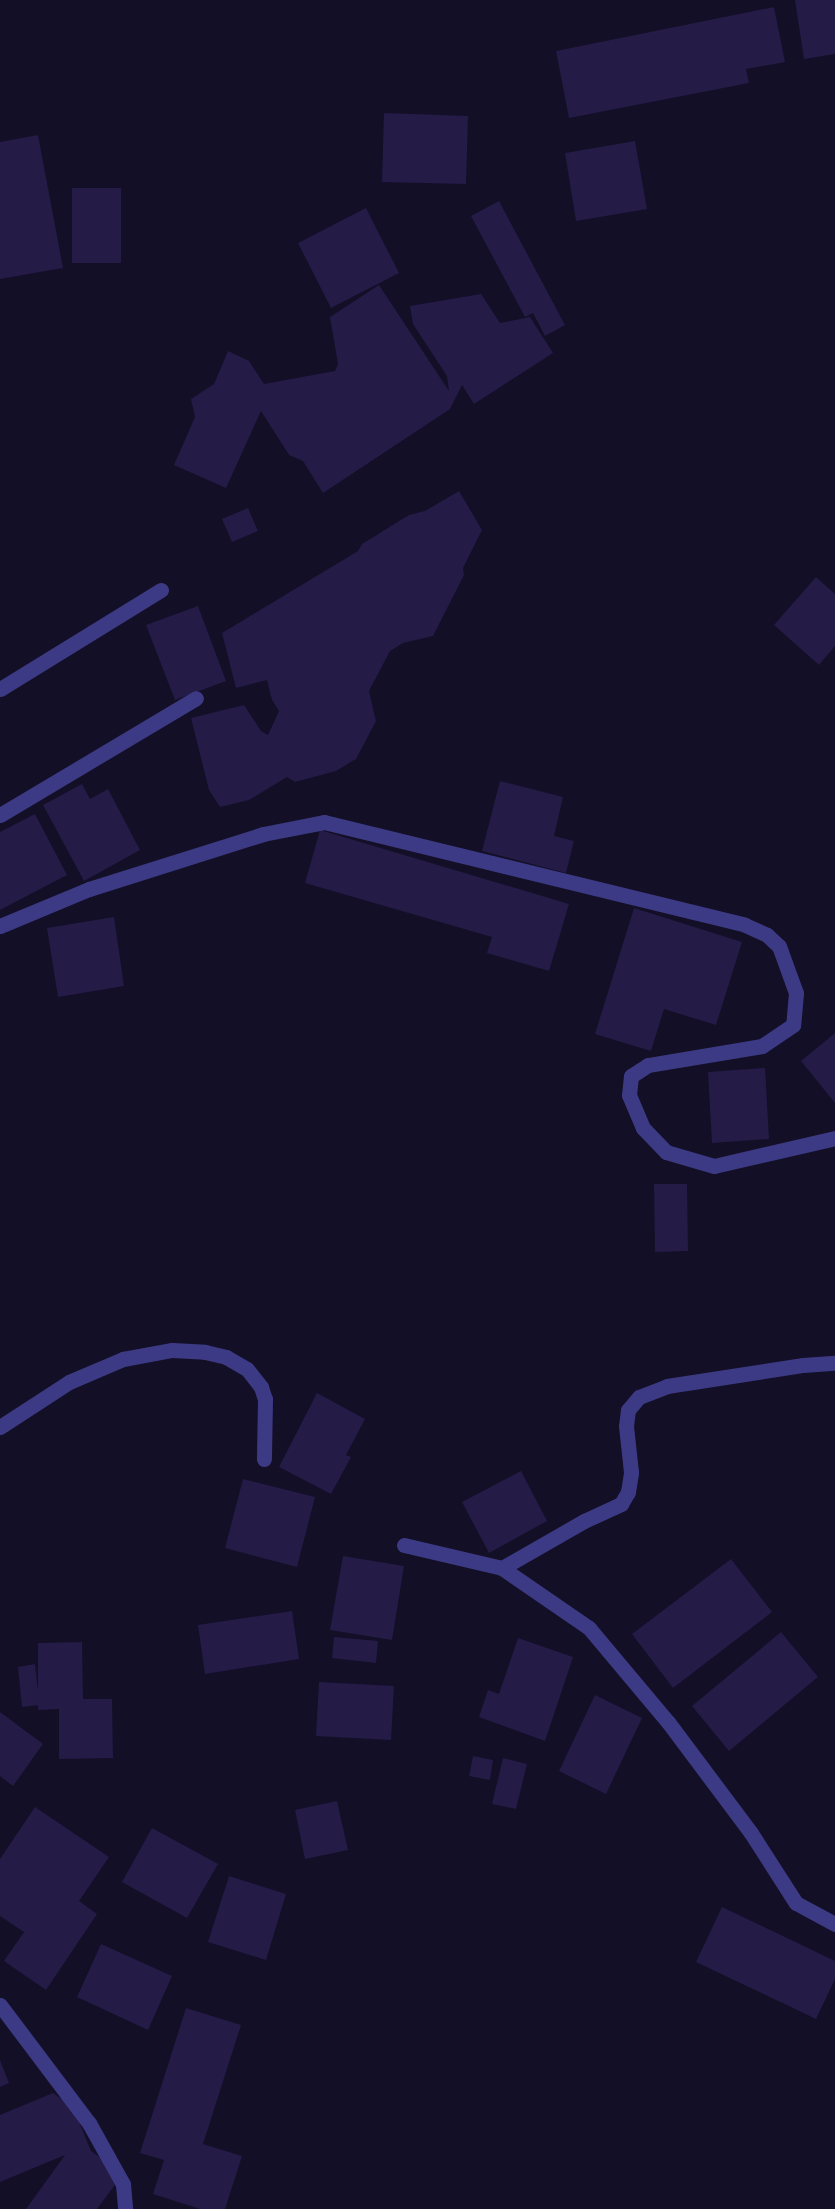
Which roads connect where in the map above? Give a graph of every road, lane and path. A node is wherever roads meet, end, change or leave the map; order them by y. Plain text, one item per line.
1 (161, 590) dead end
2 (0, 689) edge
3 (196, 698) dead end
4 (0, 815) edge
5 (0, 926) edge
6 (835, 1138) edge
7 (835, 1363) edge
8 (0, 1427) edge
9 (264, 1459) dead end
10 (404, 1545) dead end
11 (502, 1568) junction
12 (835, 1924) edge
13 (0, 2005) edge
14 (125, 2209) edge

1 - 2 street
3 - 4 street
5 - 6 street
7 - 11 street
8 - 9 street
10 - 11 street
11 - 12 street
13 - 14 street

